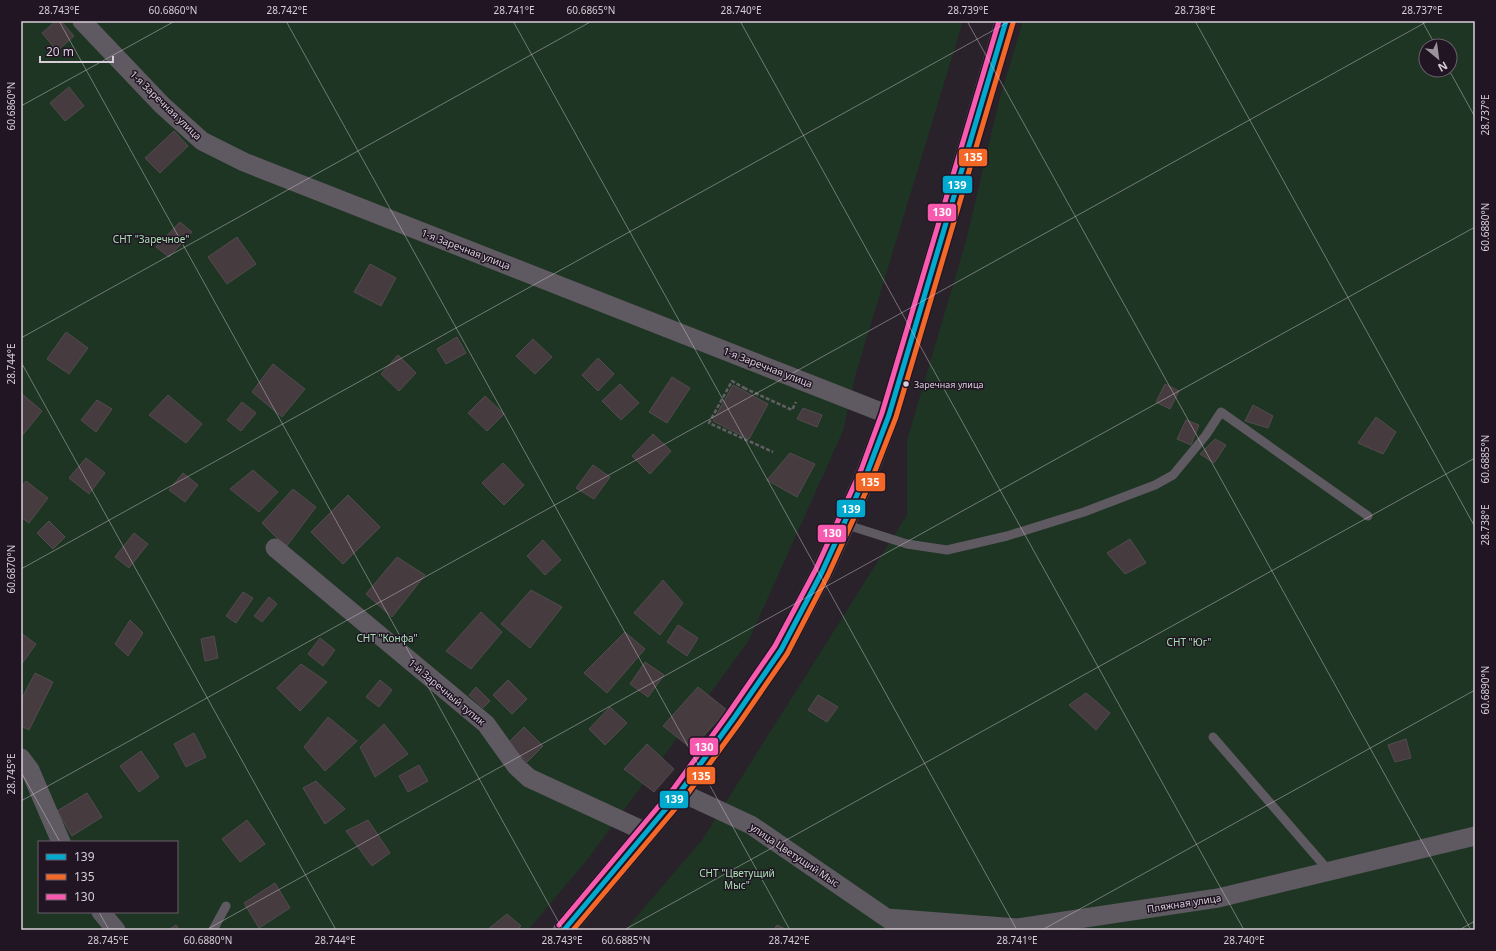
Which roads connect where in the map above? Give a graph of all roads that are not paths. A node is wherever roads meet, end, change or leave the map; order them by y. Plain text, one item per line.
1 (82, 21) edge
2 (1006, 21) edge
3 (889, 414) junction
4 (1368, 516) dead end
5 (844, 524) junction
6 (275, 548) dead end
7 (1213, 737) dead end
8 (21, 758) edge
9 (680, 792) junction
10 (646, 832) junction
11 (1475, 836) edge
12 (61, 841) edge
13 (1328, 872) junction
14 (226, 906) dead end
15 (102, 913) edge
16 (887, 918) junction
17 (116, 930) edge
18 (213, 930) edge
19 (564, 930) edge
20 (902, 930) edge

1 - 3 street, 1-я Заречная улица
2 - 3 main road
3 - 5 main road
4 - 5 lane
5 - 9 main road
6 - 10 street, 1-й Заречный тупик
7 - 13 lane
8 - 12 street
9 - 10 main road
9 - 16 street, улица Цветущий Мыс
10 - 19 main road
11 - 13 street, Пляжная улица
13 - 16 street, Пляжная улица
14 - 18 lane
15 - 17 street
16 - 20 street, улица Цветущий Мыс

